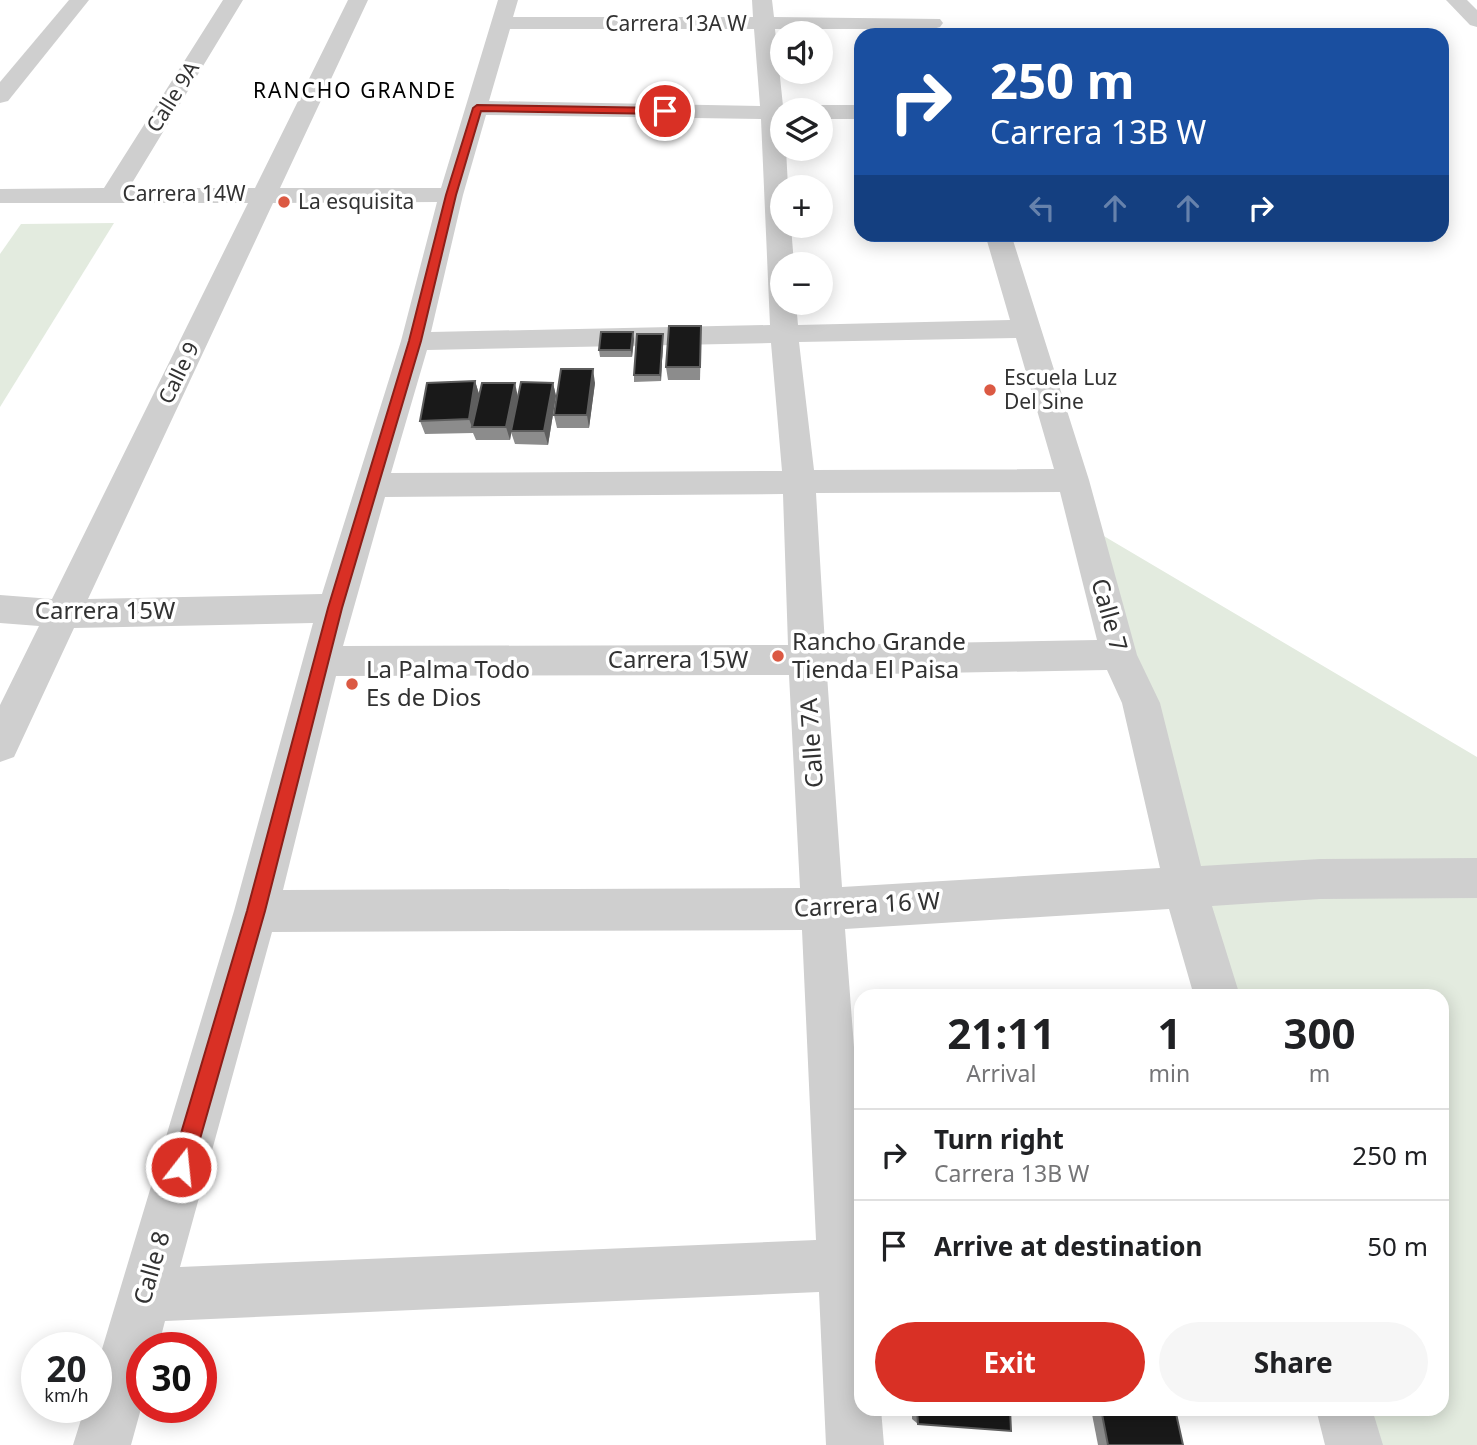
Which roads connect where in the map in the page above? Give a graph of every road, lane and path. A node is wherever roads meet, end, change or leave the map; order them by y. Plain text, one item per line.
1 (79, 0) edge
2 (233, 0) edge
3 (358, 0) edge
4 (1456, 0) edge
5 (506, 12) edge
6 (762, 12) edge
7 (1477, 21) edge
8 (933, 23) dead end
9 (0, 96) edge
10 (775, 98) edge
11 (477, 108) junction
12 (833, 112) edge
13 (854, 112) edge
14 (770, 113) edge
15 (779, 161) edge
16 (265, 193) junction
17 (113, 194) junction
18 (451, 195) junction
19 (0, 196) edge
20 (1001, 242) edge
21 (1028, 329) junction
22 (784, 332) junction
23 (415, 341) junction
24 (1073, 480) junction
25 (799, 483) junction
26 (371, 485) junction
27 (335, 608) junction
28 (0, 609) edge
29 (64, 614) junction
30 (1119, 655) junction
31 (807, 660) junction
32 (321, 661) junction
33 (0, 745) edge
34 (1477, 878) edge
35 (1185, 887) junction
36 (824, 909) junction
37 (256, 911) junction
38 (1215, 989) edge
39 (853, 1264) edge
40 (144, 1295) junction
41 (854, 1354) edge
42 (855, 1416) edge
43 (1345, 1416) edge
44 (102, 1445) edge
45 (855, 1445) edge
46 (1354, 1445) edge

1 - 9 street
2 - 17 street, Calle 9A
3 - 16 street, Calle 9
4 - 7 street
5 - 6 street, Carrera 13A W
5 - 11 street, Calle 8
6 - 8 street, Carrera 13A W
6 - 10 street, Calle 7A
11 - 14 street
11 - 18 street, Calle 8
12 - 13 street
15 - 22 street, Calle 7A
16 - 17 street, Carrera 14W
16 - 18 street, Carrera 14W
16 - 29 street, Calle 9
17 - 19 street, Carrera 14W
18 - 23 street, Calle 8
20 - 21 street, Calle 7
21 - 22 street
21 - 24 street, Calle 7
22 - 23 street
22 - 25 street, Calle 7A
23 - 26 street, Calle 8
24 - 25 street
24 - 30 street, Calle 7
25 - 26 street
25 - 31 street, Calle 7A
26 - 27 street, Calle 8
27 - 29 street, Carrera 15W
27 - 32 street, Calle 8
28 - 29 street, Carrera 15W
29 - 33 street, Calle 9
30 - 31 street, Carrera 15W
30 - 35 street, Calle 7
31 - 32 street, Carrera 15W
31 - 36 street, Calle 7A
32 - 37 street, Calle 8
34 - 35 street, Carrera 16 W
35 - 36 street, Carrera 16 W
35 - 38 street, Calle 7
36 - 37 street, Carrera 16 W
36 - 39 street, Calle 7A
37 - 40 street, Calle 8
39 - 40 street
39 - 41 street, Calle 7A
40 - 44 street, Calle 8
42 - 45 street, Calle 7A
43 - 46 street

